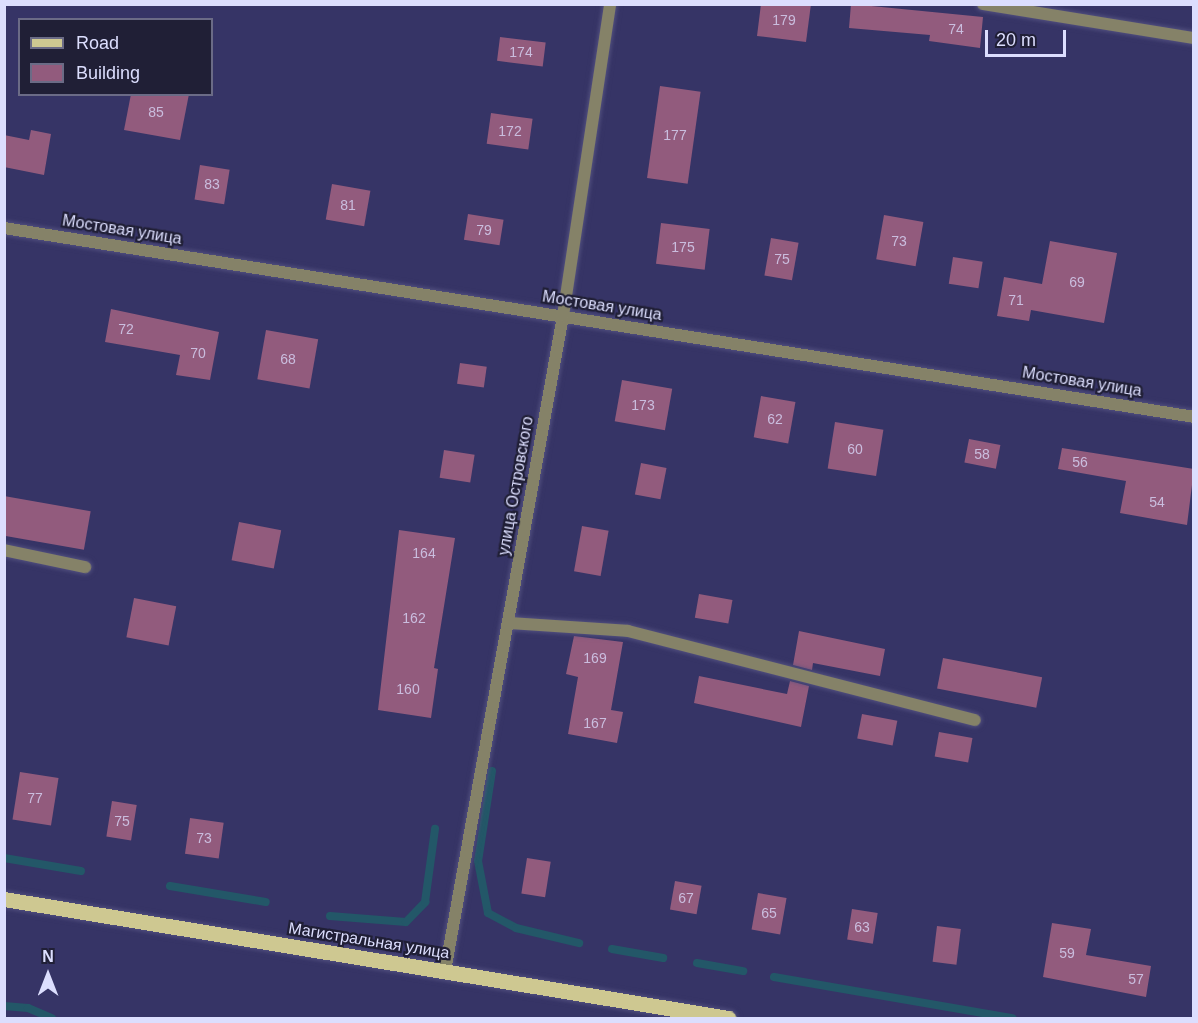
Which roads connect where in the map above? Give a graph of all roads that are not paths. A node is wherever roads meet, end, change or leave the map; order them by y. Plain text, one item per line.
1 (610, 4) edge
2 (983, 4) edge
3 (1194, 38) edge
4 (4, 228) edge
5 (563, 316) junction
6 (1194, 417) edge
7 (4, 550) edge
8 (85, 567) dead end
9 (507, 623) junction
10 (975, 720) dead end
11 (4, 899) edge
12 (445, 971) junction
13 (728, 1018) edge

1 - 5 street, улица Островского
2 - 3 street
4 - 5 street, Мостовая улица
5 - 6 street, Мостовая улица
5 - 9 street, улица Островского
7 - 8 street
9 - 10 street
9 - 12 street, улица Островского
11 - 12 main road, Магистральная улица
12 - 13 main road, Магистральная улица

